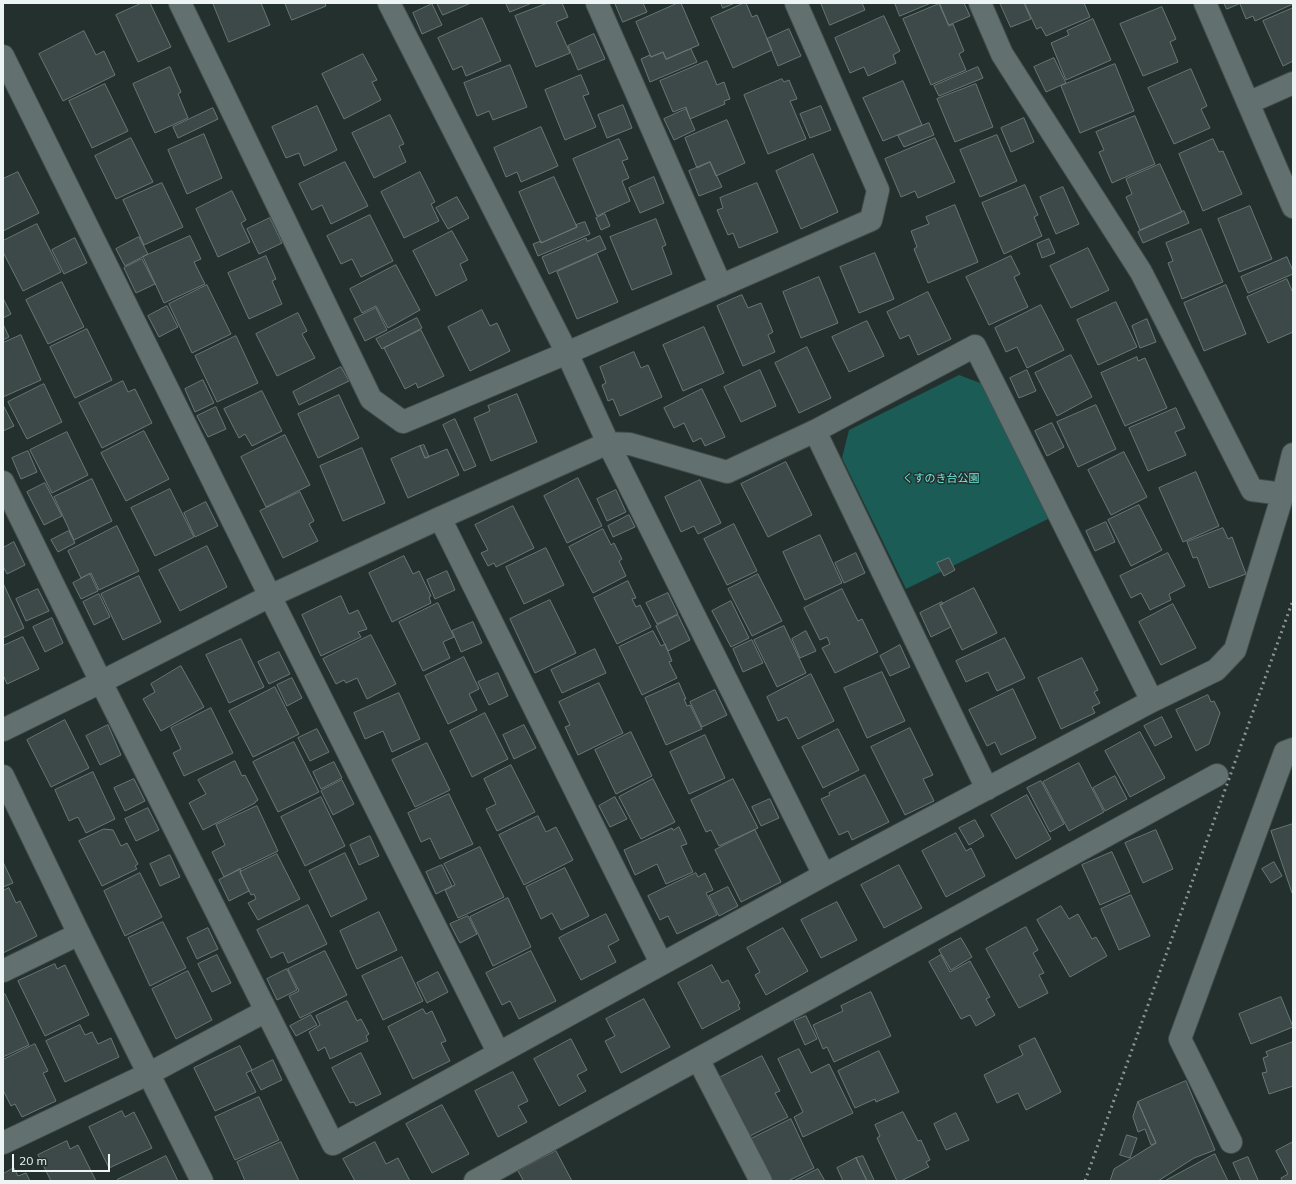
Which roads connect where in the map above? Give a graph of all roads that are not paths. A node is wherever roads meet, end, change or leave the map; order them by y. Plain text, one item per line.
1 (180, 3) edge
2 (389, 3) edge
3 (597, 3) edge
4 (796, 3) edge
5 (980, 3) edge
6 (1205, 3) edge
7 (3, 56) edge
8 (1293, 83) edge
9 (1248, 102) junction
10 (1293, 207) edge
11 (721, 286) junction
12 (567, 352) junction
13 (815, 431) junction
14 (608, 444) junction
15 (1293, 454) edge
16 (3, 482) edge
17 (1283, 494) junction
18 (440, 518) junction
19 (270, 596) junction
20 (101, 682) junction
21 (1152, 701) junction
22 (3, 730) edge
23 (1293, 749) edge
24 (1217, 775) dead end
25 (6, 788) edge
26 (987, 789) junction
27 (824, 875) junction
28 (79, 934) junction
29 (661, 964) junction
30 (3, 971) edge
31 (266, 1011) junction
32 (498, 1052) junction
33 (698, 1059) junction
34 (150, 1073) junction
35 (1231, 1142) dead end
36 (3, 1144) edge
37 (506, 1174) edge
38 (202, 1181) edge
39 (475, 1181) edge
40 (761, 1181) edge

1 - 12 street
2 - 12 street
3 - 11 street
4 - 11 street
5 - 17 street
6 - 9 street
7 - 19 street
8 - 9 street
9 - 10 street
11 - 12 street
12 - 14 street
13 - 14 street
13 - 21 street
13 - 26 street
14 - 18 street
14 - 27 street
15 - 17 street
16 - 20 street
17 - 21 street
18 - 19 street
18 - 29 street
19 - 20 street
19 - 32 street
20 - 22 street
20 - 31 street
21 - 26 street
23 - 35 street
24 - 33 street
25 - 28 street
26 - 27 street
27 - 29 street
28 - 30 street
28 - 34 street
29 - 32 street
31 - 32 street
31 - 34 street
33 - 37 street
33 - 40 street
34 - 36 street
34 - 38 street
37 - 39 street

